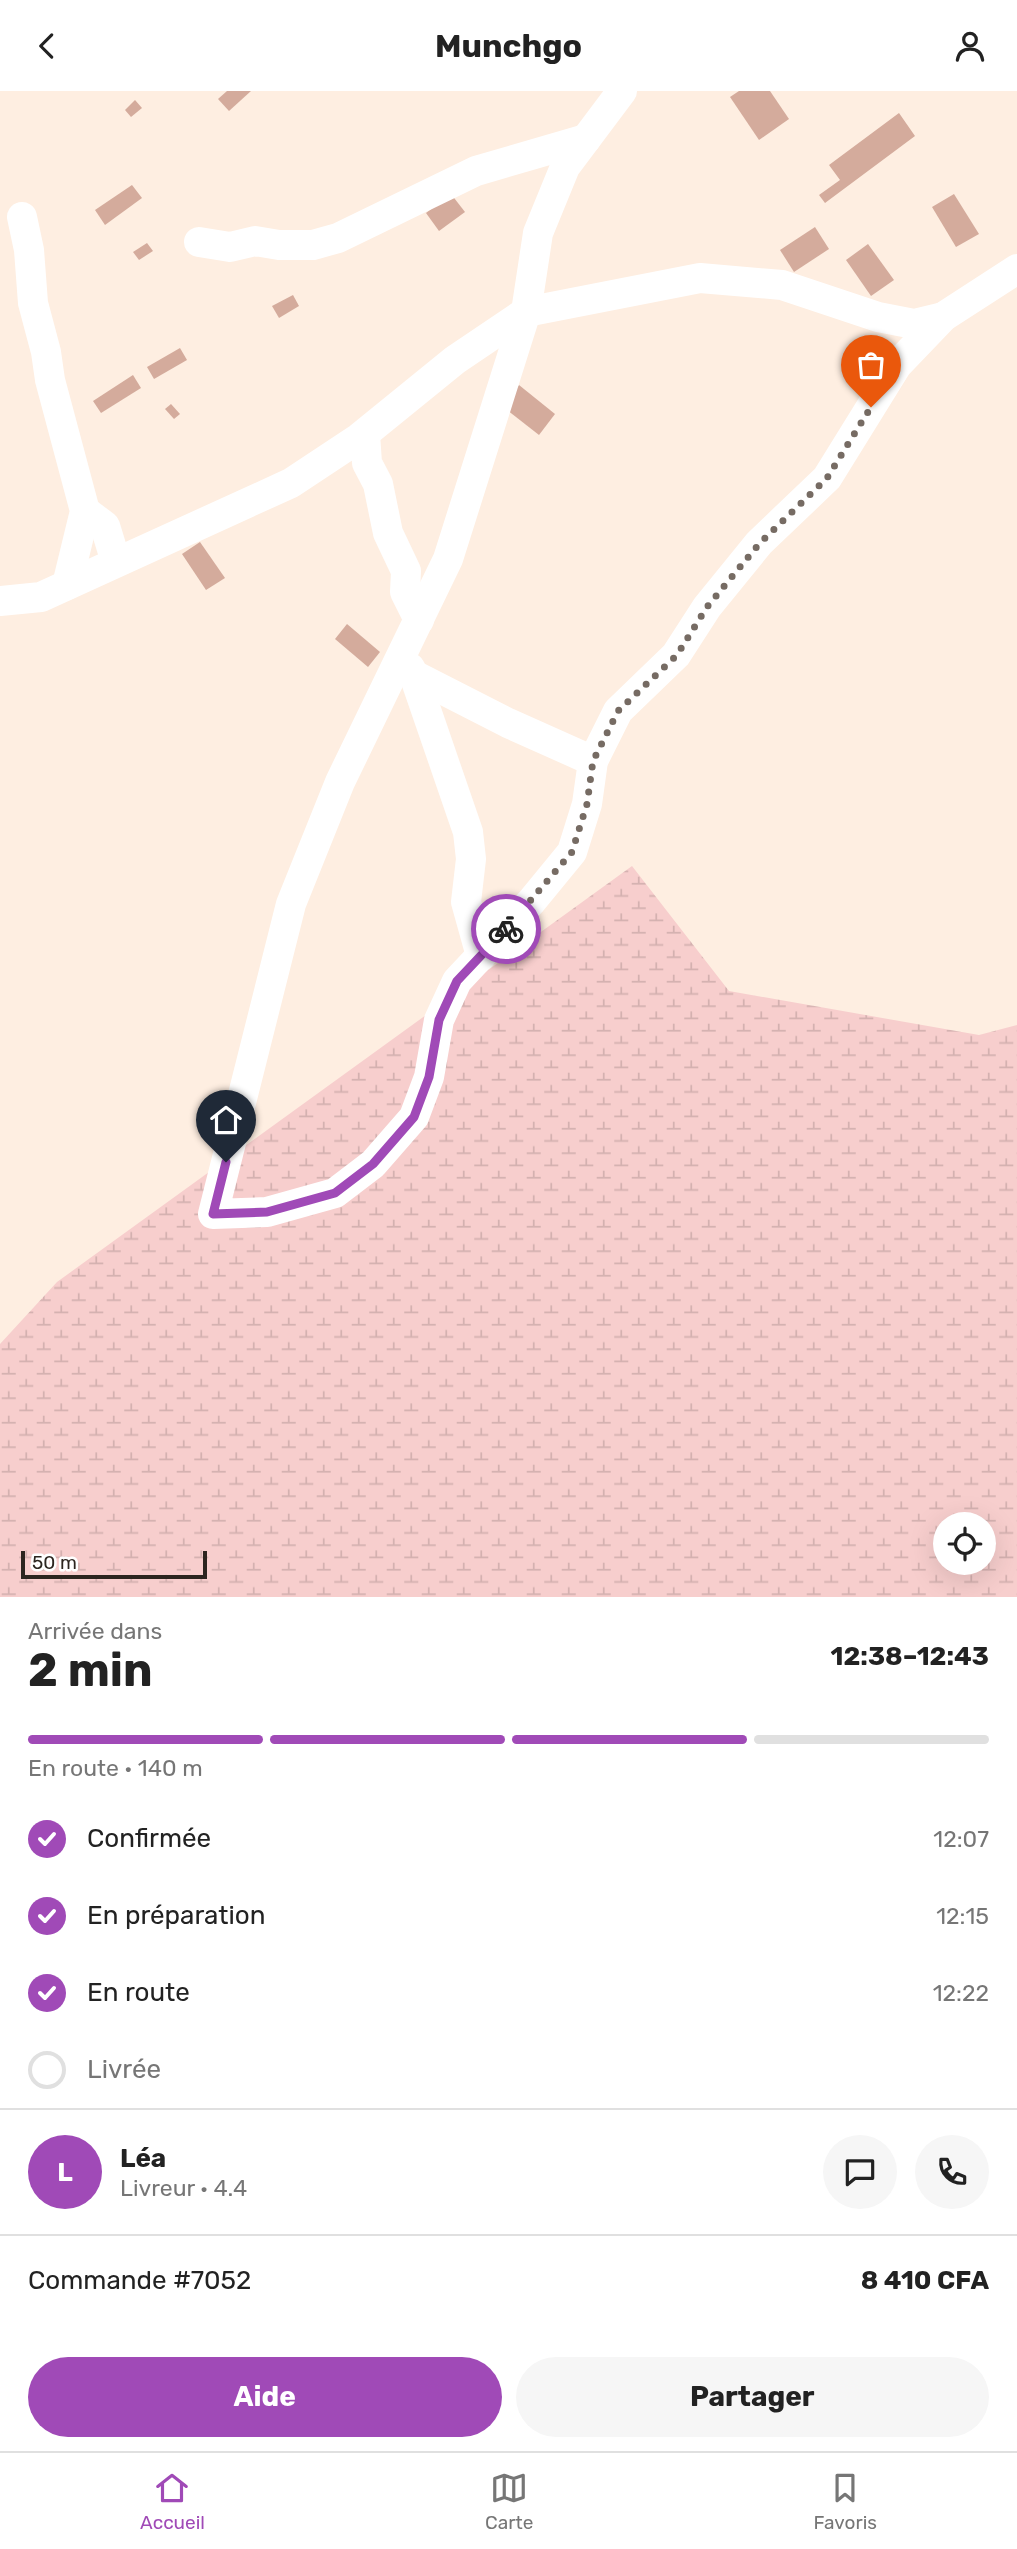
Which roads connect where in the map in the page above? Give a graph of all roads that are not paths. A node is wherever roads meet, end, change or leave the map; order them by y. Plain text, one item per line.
1 (622, 91) edge
2 (586, 139) junction
3 (22, 217) dead end
4 (198, 242) dead end
5 (1017, 269) edge
6 (526, 312) junction
7 (943, 317) junction
8 (365, 434) junction
9 (85, 510) junction
10 (116, 562) junction
11 (67, 585) junction
12 (0, 601) edge
13 (419, 620) junction
14 (408, 665) junction
15 (593, 761) junction
16 (481, 957) junction

1 - 2 street
2 - 4 street
2 - 6 street
3 - 9 street
5 - 7 street
6 - 7 street
6 - 8 street
6 - 13 street
7 - 15 street
8 - 10 street
8 - 13 street
9 - 10 street
9 - 11 street
10 - 11 street
11 - 12 street
13 - 14 street
14 - 15 street
14 - 16 street
14 - 16 street
15 - 16 street

